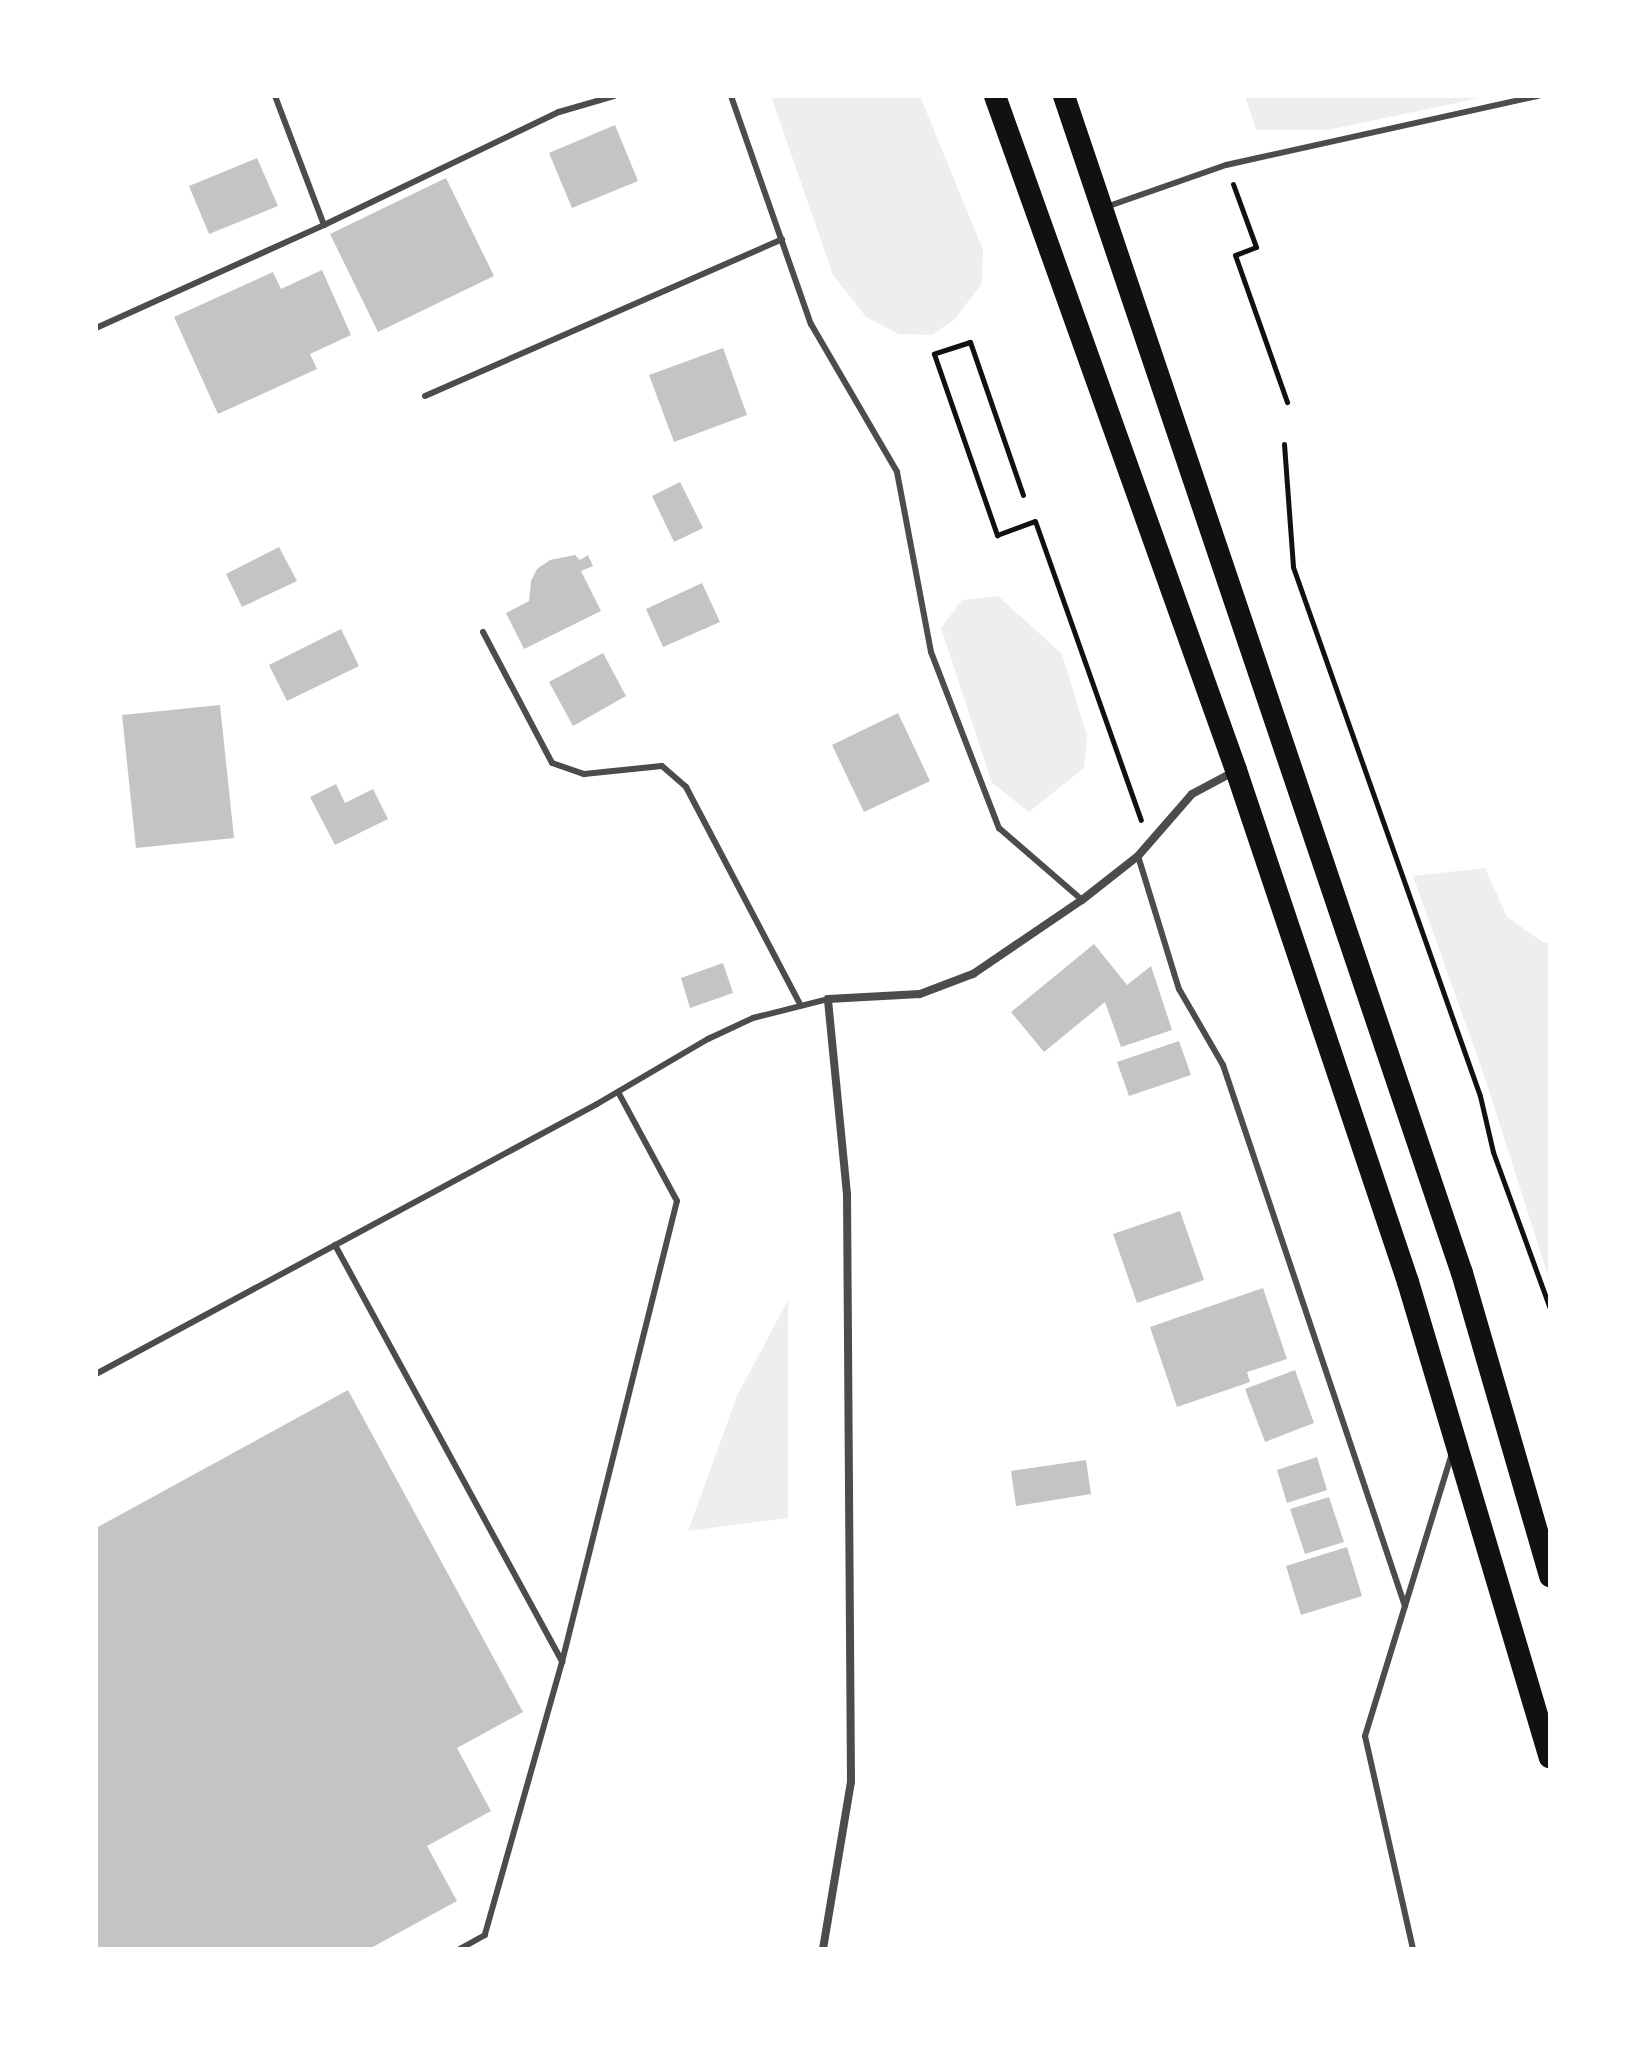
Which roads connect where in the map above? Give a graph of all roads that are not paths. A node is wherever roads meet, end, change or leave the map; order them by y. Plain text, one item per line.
1 (275, 96) edge
2 (614, 96) edge
3 (731, 96) edge
4 (995, 96) edge
5 (1064, 96) edge
6 (1538, 96) edge
7 (1103, 208) junction
8 (324, 225) junction
9 (782, 239) junction
10 (96, 328) edge
11 (425, 396) dead end
12 (483, 632) dead end
13 (1236, 770) junction
14 (1138, 856) junction
15 (1082, 900) junction
16 (828, 999) junction
17 (801, 1006) junction
18 (618, 1092) junction
19 (335, 1245) junction
20 (96, 1374) edge
21 (1456, 1439) junction
22 (1550, 1576) edge
23 (1405, 1606) junction
24 (562, 1662) junction
25 (1550, 1757) edge
26 (460, 1949) edge
27 (823, 1949) edge
28 (1413, 1949) edge

1 - 8 lane
2 - 8 lane
3 - 9 lane
4 - 13 highway
5 - 7 highway
6 - 7 lane
7 - 22 highway
8 - 10 lane
9 - 11 lane
9 - 15 lane
12 - 17 lane
13 - 14 street
13 - 21 highway
14 - 15 street
14 - 23 lane
15 - 16 street
16 - 17 lane
16 - 27 street
17 - 18 lane
18 - 19 lane
18 - 24 lane
19 - 20 lane
19 - 24 lane
21 - 23 lane
21 - 25 highway
23 - 28 lane
24 - 26 lane

